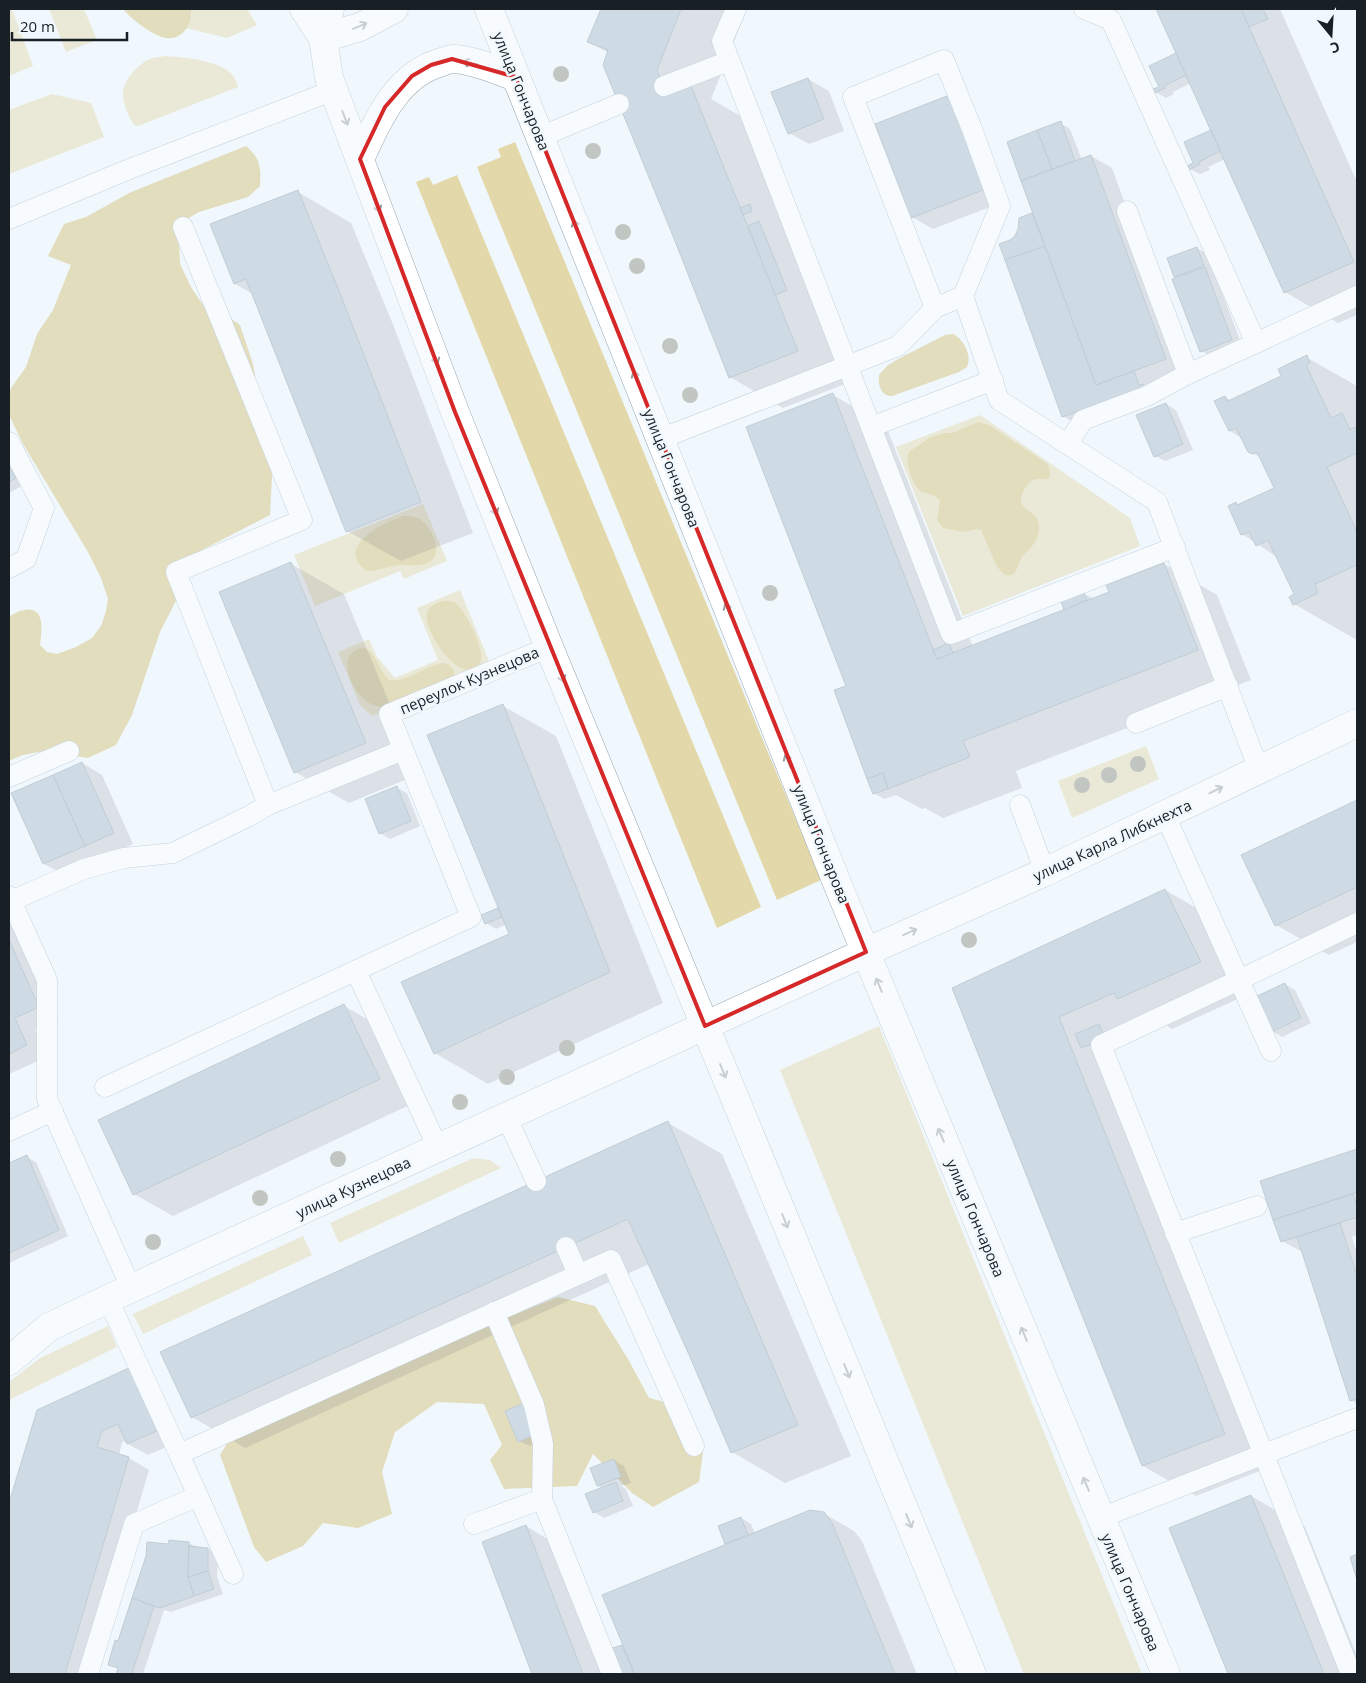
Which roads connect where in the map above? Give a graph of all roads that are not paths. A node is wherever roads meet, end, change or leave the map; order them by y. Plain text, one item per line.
1 (304, 9) edge
2 (330, 9) edge
3 (394, 9) edge
4 (489, 9) edge
5 (736, 9) edge
6 (1084, 9) edge
7 (323, 38) junction
8 (729, 61) junction
9 (516, 77) junction
10 (664, 86) dead end
11 (334, 90) junction
12 (619, 104) dead end
13 (540, 137) junction
14 (360, 159) junction
15 (1127, 211) dead end
16 (9, 219) edge
17 (183, 227) dead end
18 (963, 296) junction
19 (1357, 296) edge
20 (935, 308) junction
21 (1256, 342) junction
22 (848, 366) junction
23 (1188, 374) junction
24 (992, 380) junction
25 (872, 427) junction
26 (660, 439) junction
27 (9, 442) edge
28 (1068, 444) junction
29 (1175, 547) junction
30 (9, 568) edge
31 (549, 647) junction
32 (1228, 686) junction
33 (1136, 723) dead end
34 (1357, 723) edge
35 (403, 750) junction
36 (69, 751) dead end
37 (1259, 770) junction
38 (9, 778) edge
39 (268, 805) junction
40 (1020, 806) dead end
41 (1165, 815) junction
42 (1045, 872) junction
43 (10, 898) edge
44 (1357, 923) edge
45 (866, 952) junction
46 (356, 971) junction
47 (1239, 980) junction
48 (705, 1026) junction
49 (1272, 1051) dead end
50 (105, 1087) dead end
51 (53, 1111) junction
52 (506, 1116) junction
53 (9, 1132) edge
54 (438, 1148) junction
55 (536, 1181) dead end
56 (1257, 1206) dead end
57 (1175, 1233) junction
58 (566, 1247) dead end
59 (578, 1274) junction
60 (120, 1294) junction
61 (494, 1312) junction
62 (9, 1361) edge
63 (1357, 1418) edge
64 (694, 1446) dead end
65 (179, 1454) junction
66 (1263, 1454) junction
67 (198, 1496) junction
68 (542, 1499) junction
69 (1100, 1518) junction
70 (474, 1524) dead end
71 (233, 1574) dead end
72 (88, 1674) edge
73 (612, 1674) edge
74 (972, 1674) edge
75 (1166, 1674) edge
76 (1350, 1674) edge

1 - 7 main road
2 - 7 main road
7 -> 3 main road
4 - 9 main road, улица Гончарова
5 - 8 lane
6 - 21 lane
7 - 11 main road
8 - 10 lane
8 - 22 lane
9 - 13 main road, улица Гончарова
9 -> 14 main road
11 -> 14 main road
11 - 16 lane
12 - 13 lane
26 -> 13 main road, улица Гончарова
14 -> 31 main road
15 - 23 lane
17 - 39 lane
18 - 20 lane
18 - 20 lane
18 - 24 lane
19 - 21 lane
20 - 22 lane
21 - 23 lane
22 - 25 lane
22 - 26 lane
23 - 28 lane
24 - 25 lane
24 - 28 lane
25 - 29 lane
45 -> 26 main road, улица Гончарова
27 - 30 lane
28 - 29 lane
29 - 32 lane
31 - 35 lane, переулок Кузнецова
31 -> 48 main road
32 - 33 lane
32 - 37 lane
34 - 37 main road, улица Карла Либкнехта
35 - 39 lane
35 - 46 lane
36 - 38 lane
41 -> 37 main road, улица Карла Либкнехта
39 - 43 lane
40 - 42 lane
41 - 42 main road, улица Карла Либкнехта
41 - 47 lane
45 -> 42 main road, улица Карла Либкнехта
43 - 51 lane
44 - 47 lane
45 - 48 main road, улица Карла Либкнехта
69 -> 45 main road, улица Гончарова
46 - 50 lane
46 - 54 lane
47 - 49 lane
47 - 57 lane
48 - 52 main road, улица Кузнецова
48 -> 74 main road
51 - 53 lane
51 - 60 lane
52 - 54 main road, улица Кузнецова
52 - 55 lane
54 - 60 main road, улица Кузнецова
56 - 57 lane
57 - 66 lane
58 - 59 lane
59 - 61 lane
59 - 64 lane
60 - 62 main road, улица Кузнецова
60 - 65 lane
61 - 65 lane
61 - 68 lane
63 - 66 lane
65 - 67 lane
66 - 69 lane
66 - 76 lane
67 - 71 lane
67 - 72 lane
68 - 70 lane
68 - 73 lane
69 - 75 main road, улица Гончарова

